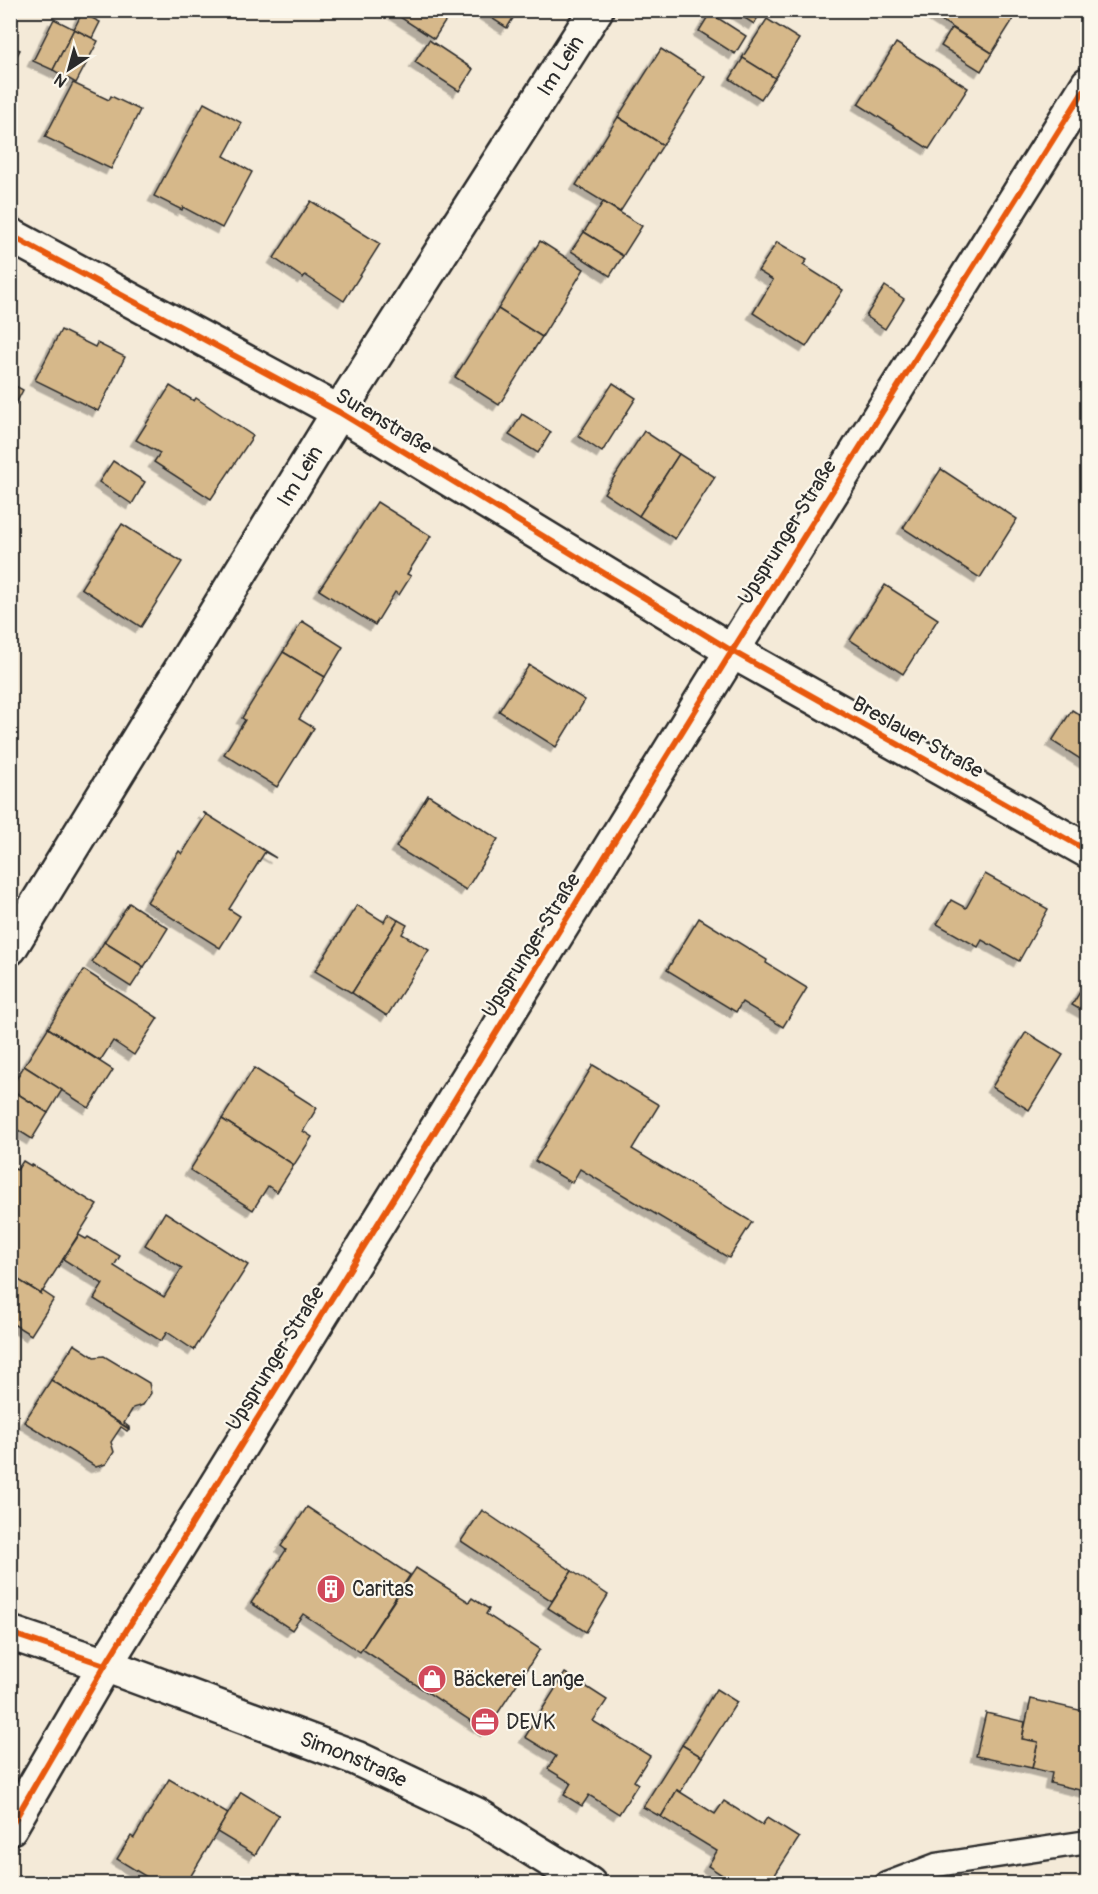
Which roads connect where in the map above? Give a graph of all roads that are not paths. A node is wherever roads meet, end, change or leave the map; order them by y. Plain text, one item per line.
1 (596, 10) edge
2 (1088, 84) edge
3 (10, 235) edge
4 (339, 412) junction
5 (732, 651) junction
6 (1088, 851) edge
7 (10, 948) edge
8 (10, 1632) edge
9 (105, 1665) junction
10 (10, 1828) edge
11 (1088, 1842) edge
12 (589, 1884) edge
13 (886, 1884) edge

1 - 4 street, Im Lein
2 - 5 street, Upsprunger Straße
3 - 4 street, Surenstraße
4 - 5 street, Surenstraße
4 - 7 street, Im Lein
5 - 6 street, Breslauer Straße
5 - 9 street, Upsprunger Straße
8 - 9 street, Simonstraße
9 - 10 street, Upsprunger Straße
9 - 12 street, Simonstraße
11 - 13 lane

